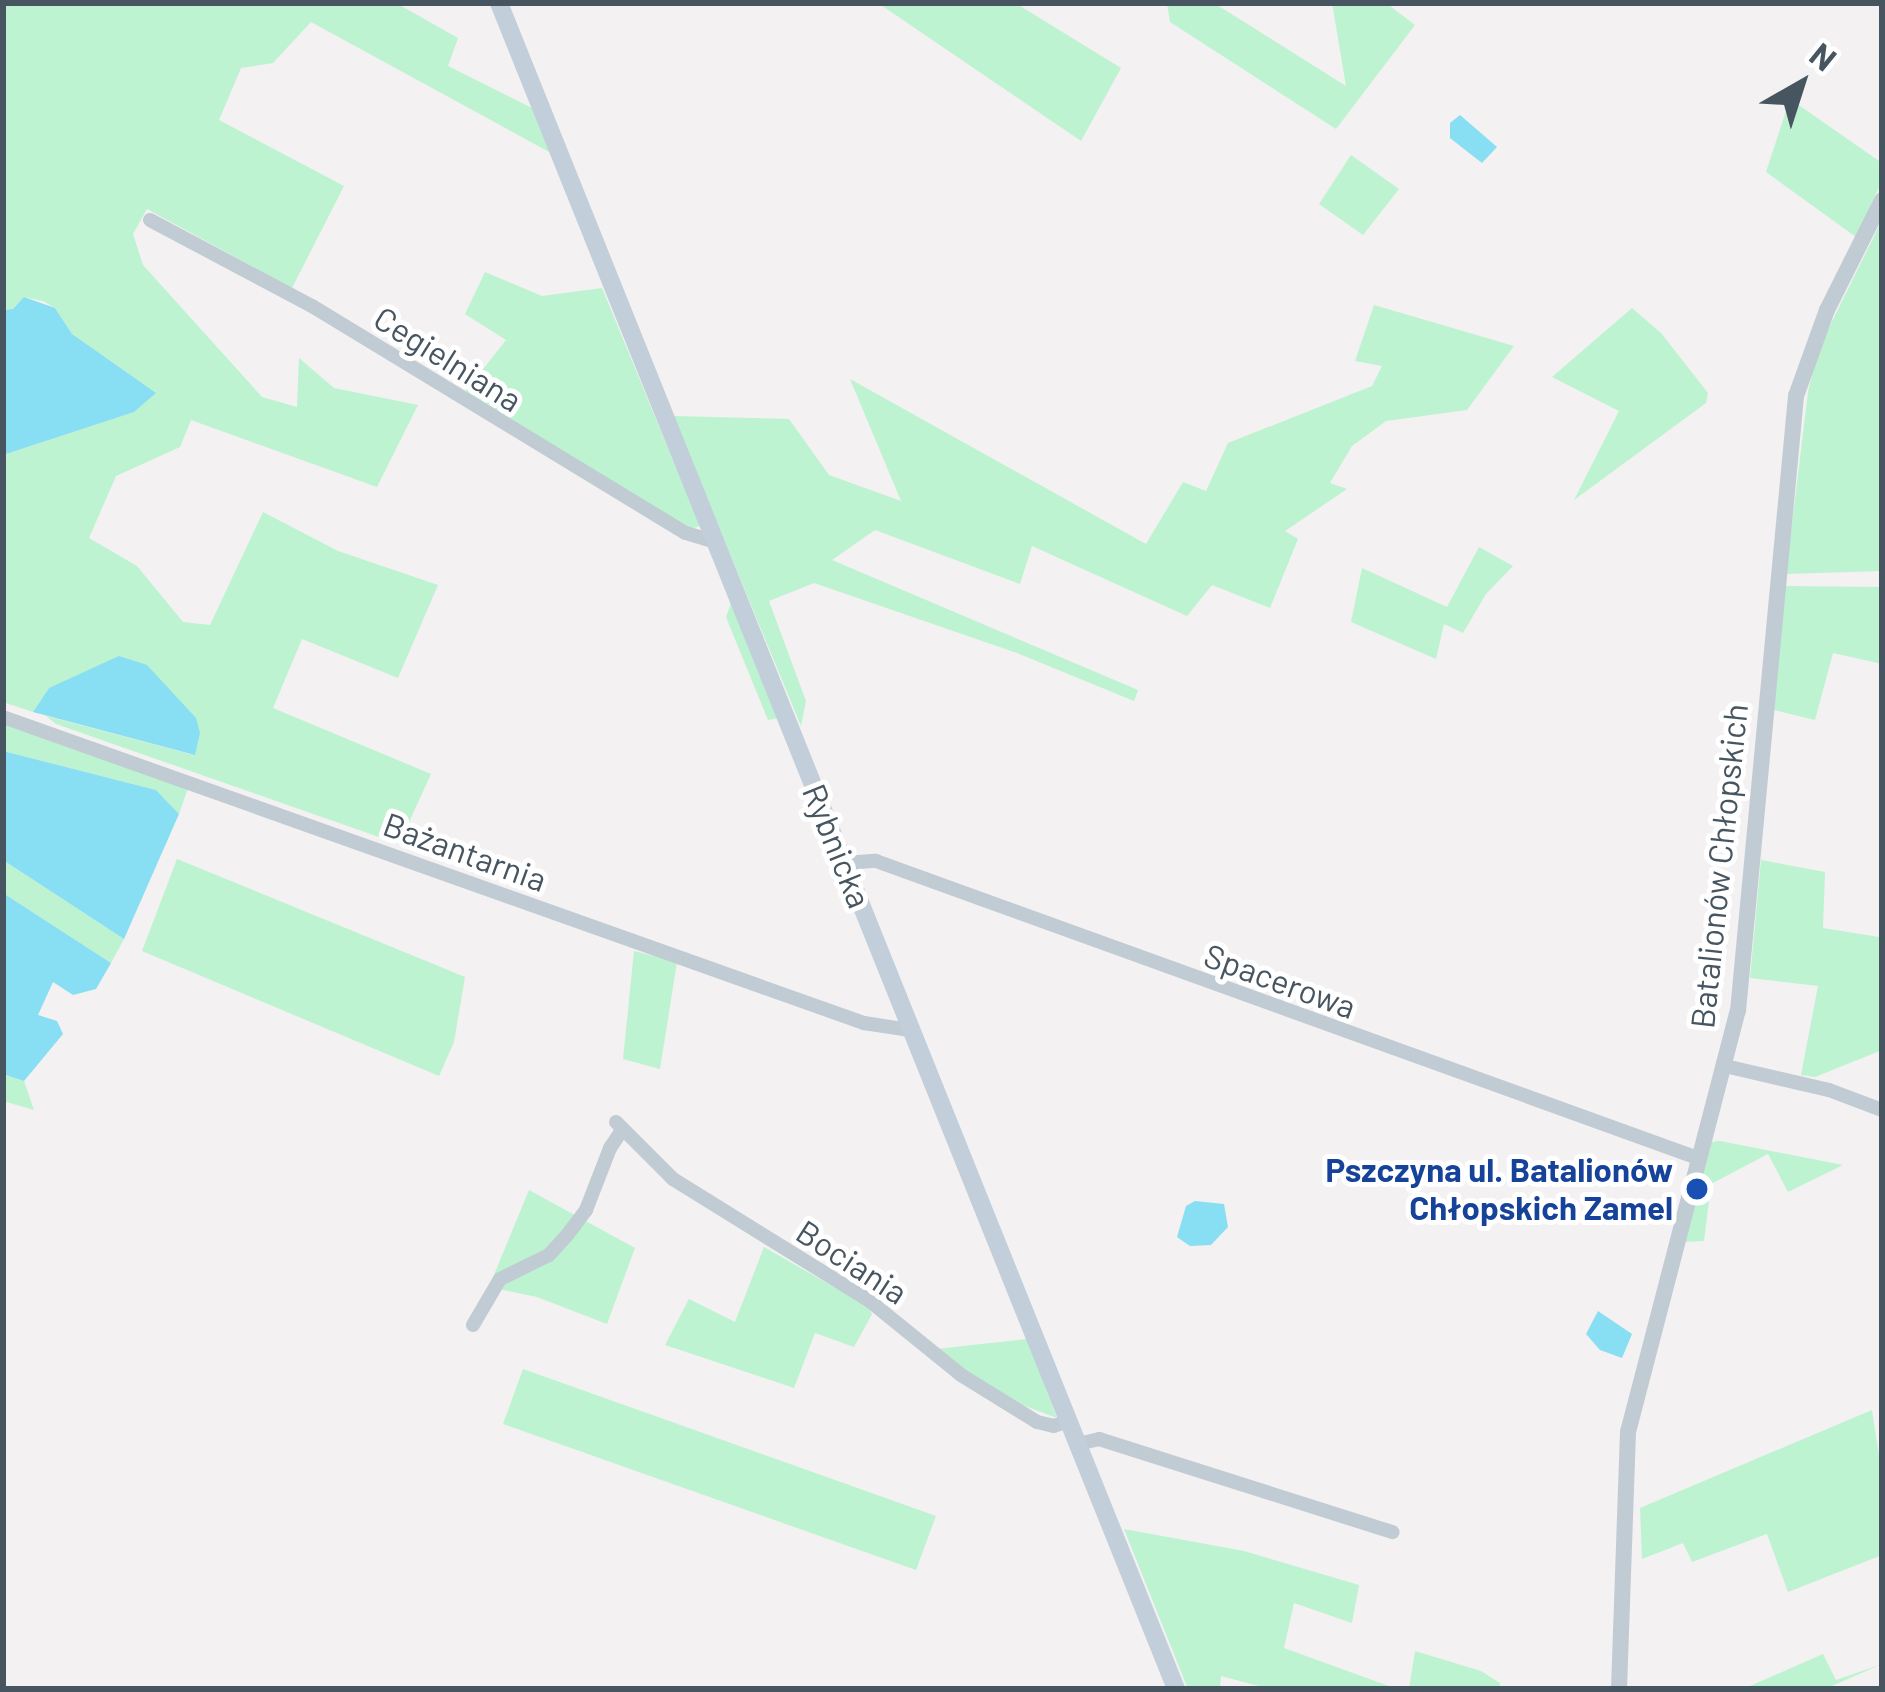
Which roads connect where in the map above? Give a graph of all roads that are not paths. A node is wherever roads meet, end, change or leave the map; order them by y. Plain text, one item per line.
1 (499, 3) edge
2 (1882, 200) edge
3 (150, 220) dead end
4 (716, 542) junction
5 (3, 717) edge
6 (844, 863) junction
7 (910, 1030) junction
8 (1725, 1066) junction
9 (1882, 1110) edge
10 (1698, 1158) junction
11 (473, 1324) dead end
12 (1068, 1421) junction
13 (1078, 1444) junction
14 (1394, 1532) dead end
15 (1176, 1689) edge
16 (1619, 1689) edge

1 - 4 main road, Rybnicka
2 - 8 street, Batalionów Chłopskich
3 - 4 street, Cegielniana
4 - 6 main road, Rybnicka
5 - 7 street, Bażantarnia
6 - 7 main road, Rybnicka
6 - 10 street, Spacerowa
7 - 12 main road, Rybnicka
8 - 9 street
8 - 10 street, Batalionów Chłopskich
10 - 16 street, Batalionów Chłopskich
11 - 12 street, Bociania
12 - 13 main road, Rybnicka
13 - 14 street
13 - 15 main road, Rybnicka

